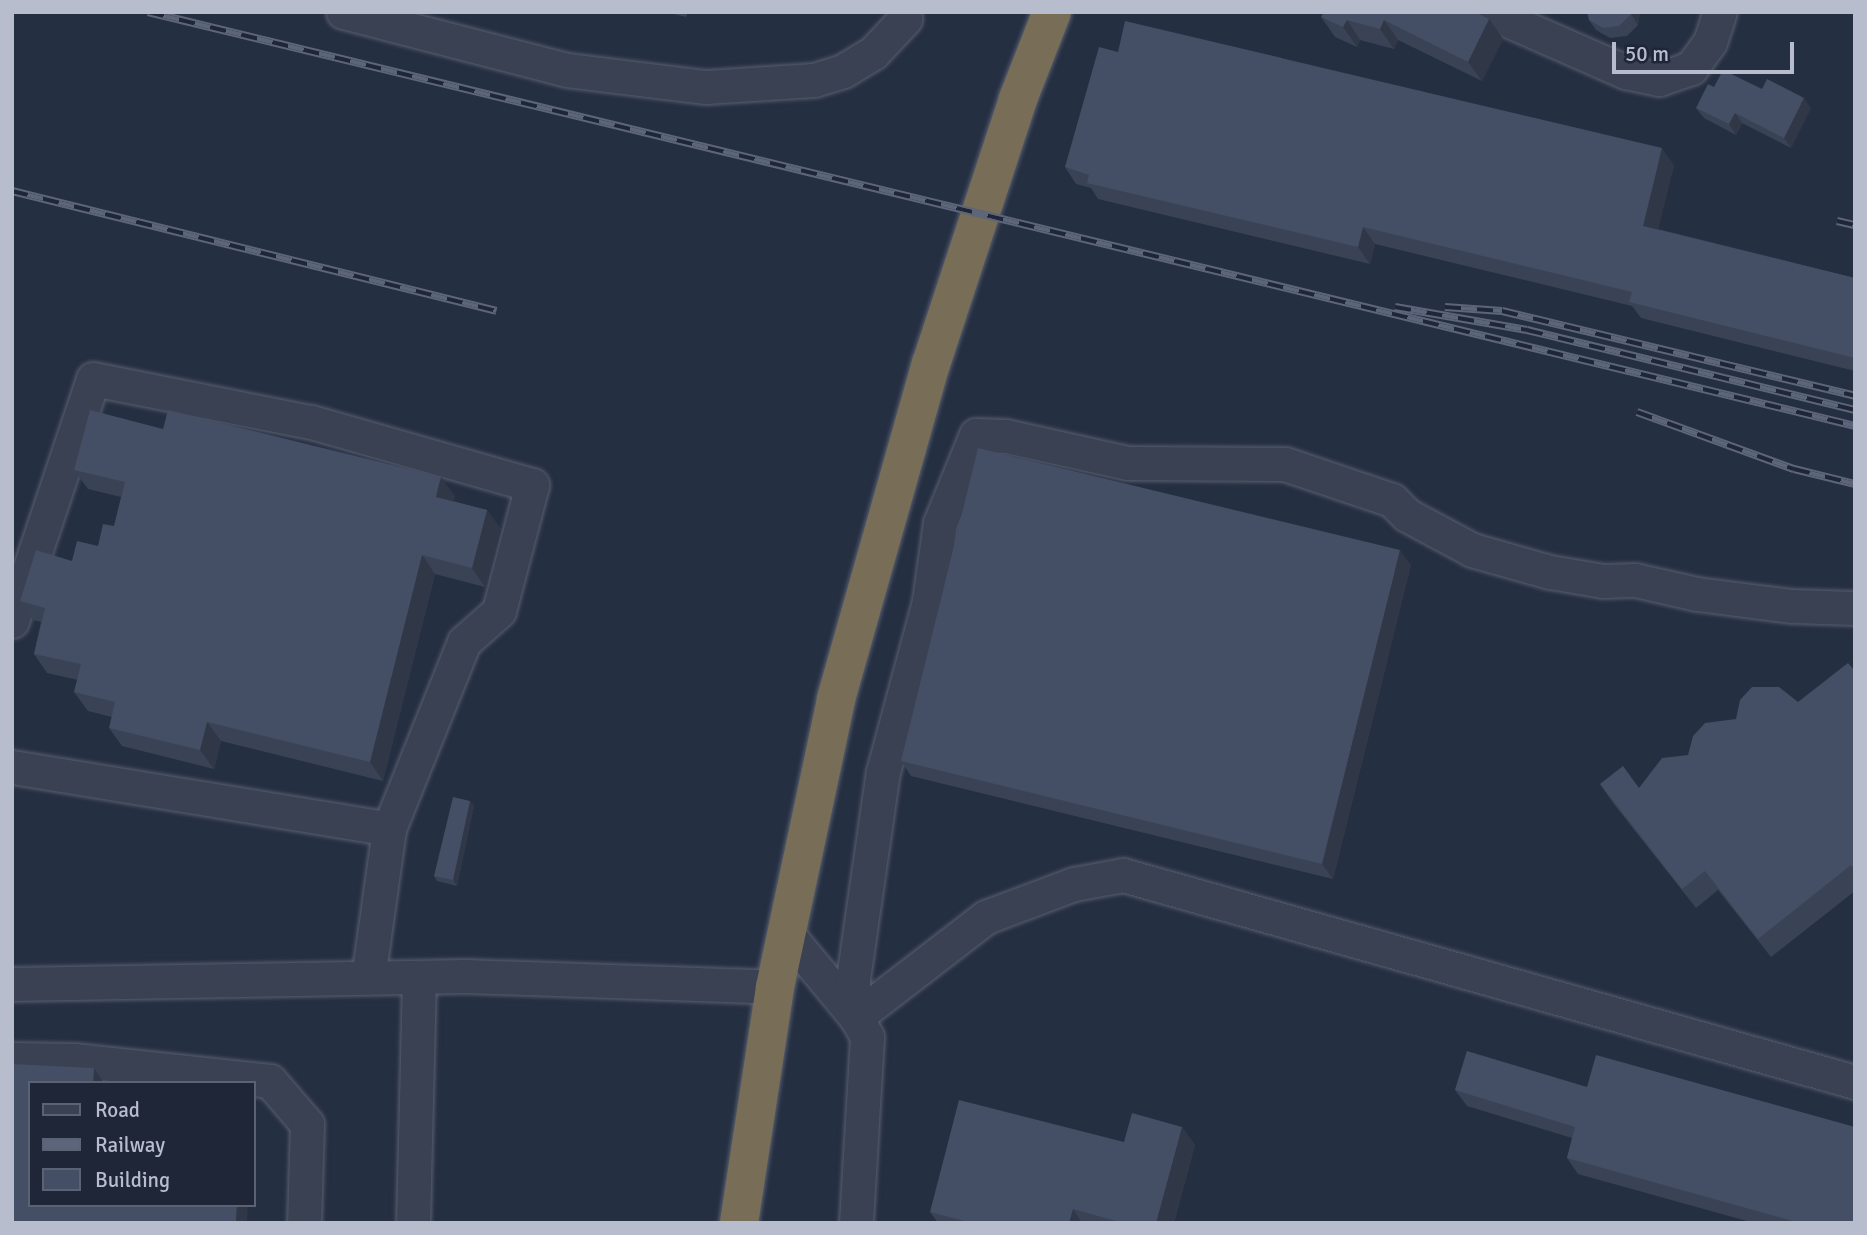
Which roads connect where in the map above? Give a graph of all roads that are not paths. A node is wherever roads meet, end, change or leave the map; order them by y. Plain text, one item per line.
1 (343, 12) edge
2 (1052, 12) edge
3 (1489, 12) edge
4 (1720, 12) edge
5 (890, 14) edge
6 (1855, 608) edge
7 (12, 621) edge
8 (12, 767) edge
9 (389, 828) junction
10 (787, 934) junction
11 (419, 977) junction
12 (368, 978) junction
13 (12, 984) edge
14 (775, 988) junction
15 (856, 1017) junction
16 (12, 1059) edge
17 (1855, 1082) edge
18 (304, 1223) edge
19 (413, 1223) edge
20 (739, 1223) edge
21 (856, 1223) edge

1 - 5 street
2 - 10 highway
3 - 4 street
6 - 15 street
7 - 9 street
8 - 9 street
9 - 12 street
10 - 14 highway
10 - 15 street
11 - 12 street
11 - 14 street
11 - 19 street
12 - 13 street
14 - 20 highway
15 - 17 street
15 - 21 street
16 - 18 street

